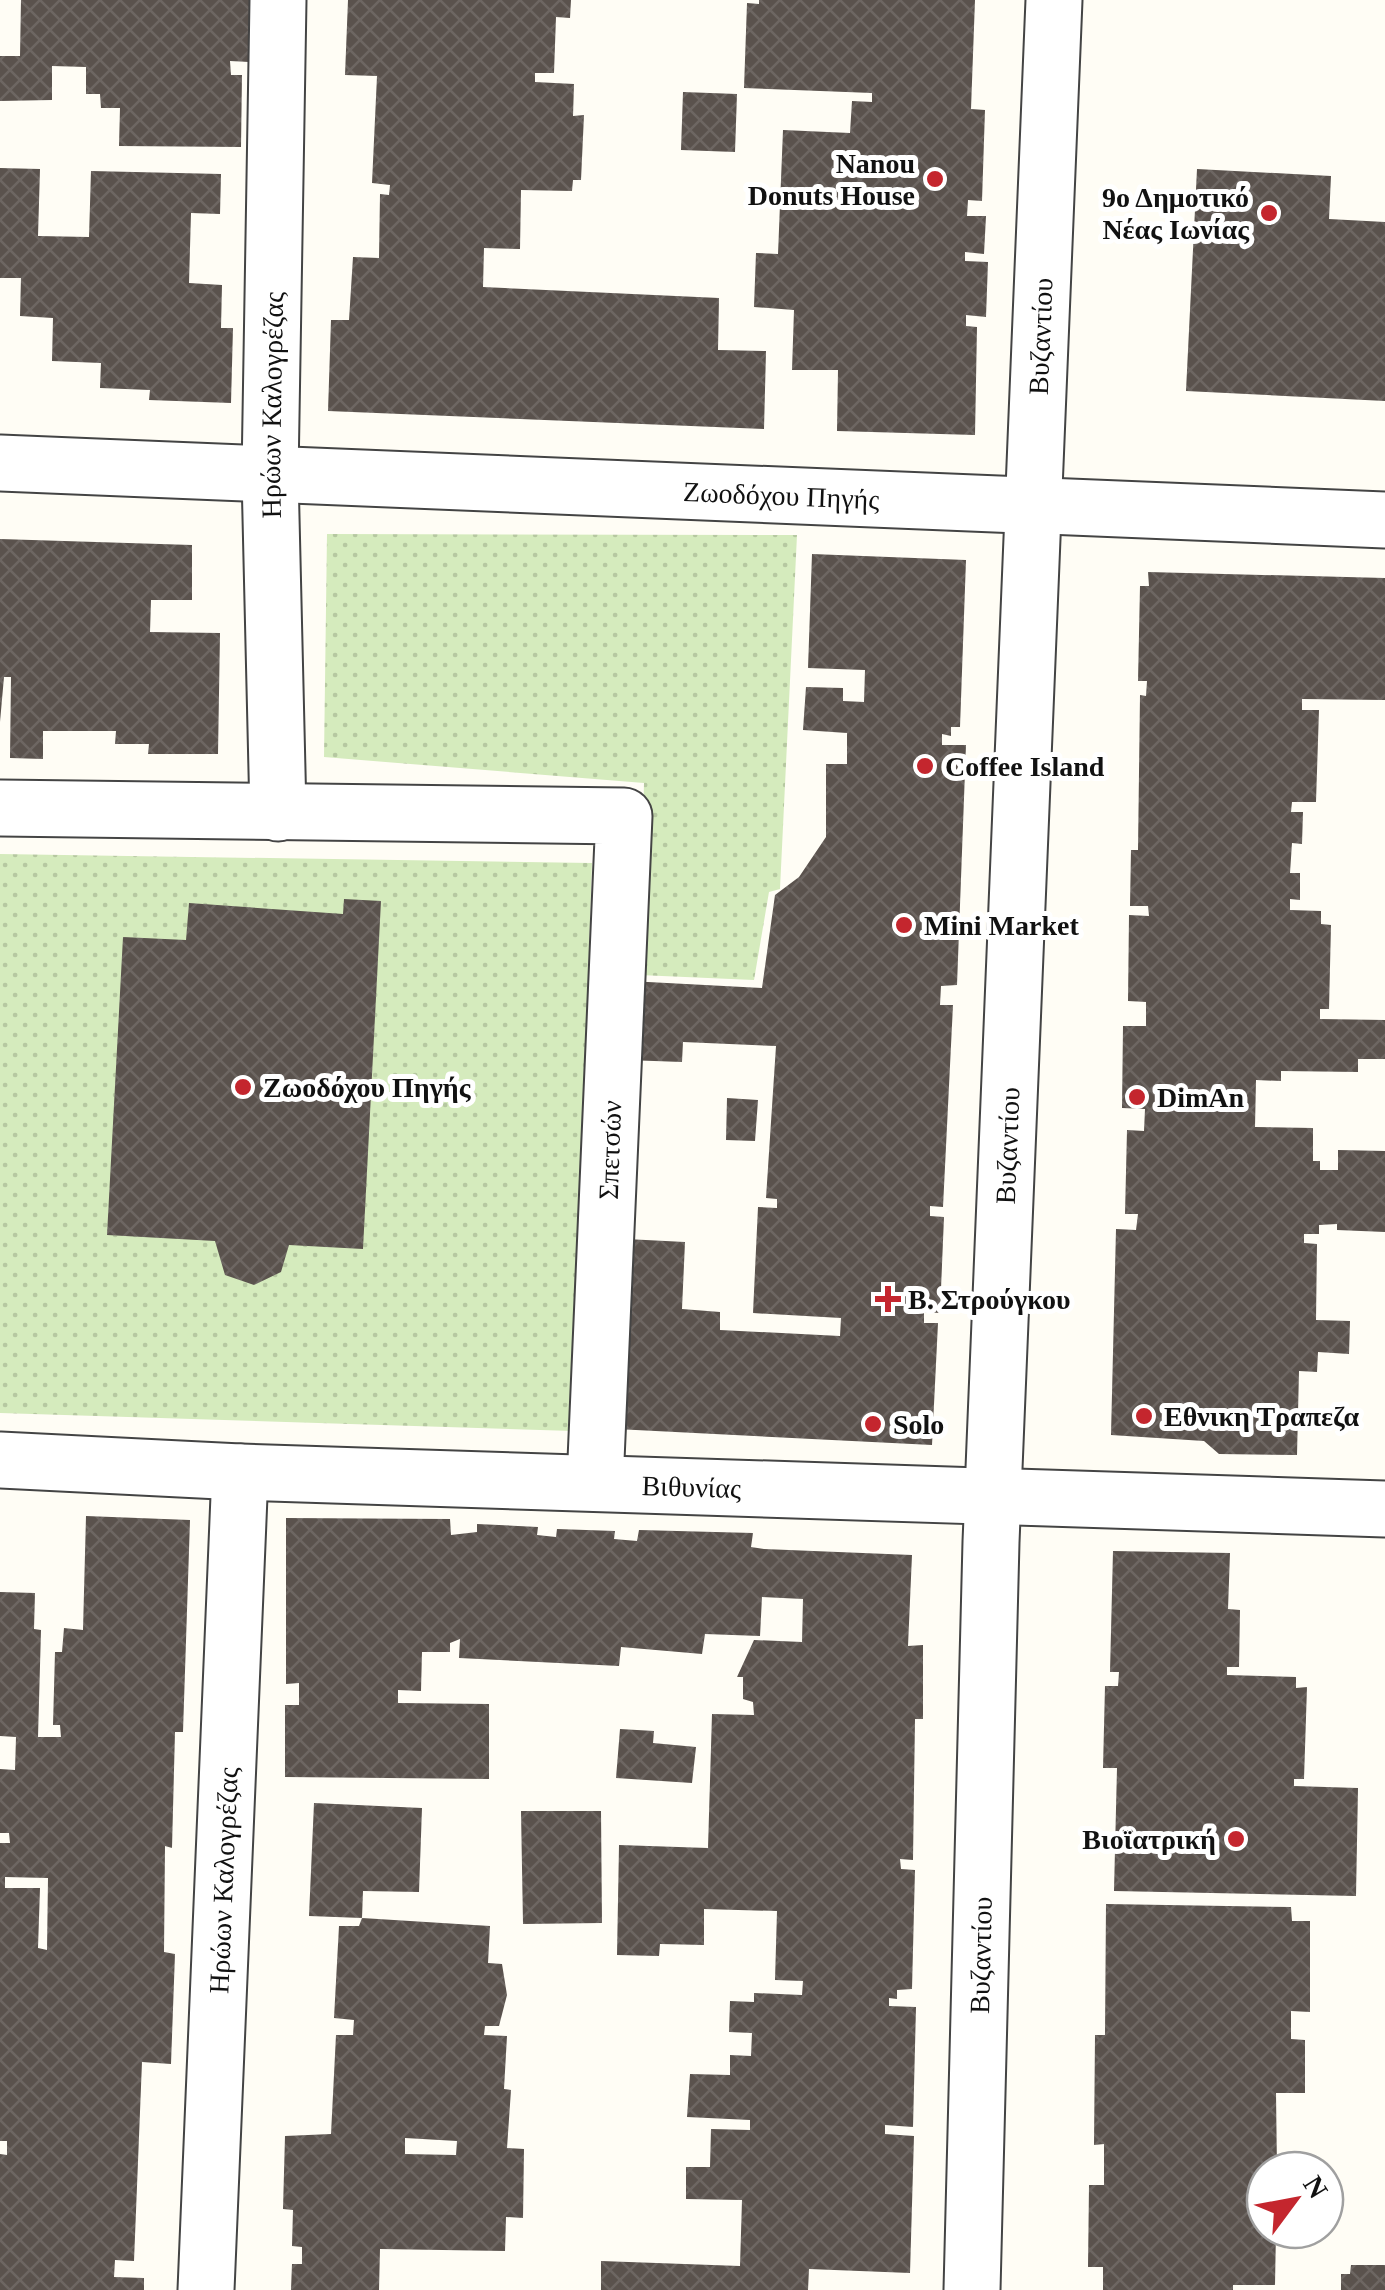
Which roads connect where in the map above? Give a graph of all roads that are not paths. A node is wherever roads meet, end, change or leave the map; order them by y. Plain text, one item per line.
1 (278, 0) edge
2 (1054, 0) edge
3 (0, 463) edge
4 (270, 475) junction
5 (1034, 506) junction
6 (1385, 520) edge
7 (0, 808) edge
8 (278, 814) junction
9 (0, 1460) edge
10 (240, 1472) junction
11 (595, 1483) junction
12 (994, 1496) junction
13 (1385, 1509) edge
14 (206, 2290) edge
15 (972, 2290) edge

1 - 4 street, Ηρώων Καλογρέζας
2 - 5 street, Βυζαντίου
3 - 4 street, Ζωοδόχου Πηγής
4 - 5 street, Ζωοδόχου Πηγής
4 - 8 street, Ηρώων Καλογρέζας
5 - 6 street, Ζωοδόχου Πηγής
5 - 12 street, Βυζαντίου
7 - 8 street
8 - 11 street, Σπετσών
9 - 10 street, Βιθυνίας
10 - 11 street, Βιθυνίας
10 - 14 street, Ηρώων Καλογρέζας
11 - 12 street, Βιθυνίας
12 - 13 street, Βιθυνίας
12 - 15 street, Βυζαντίου

